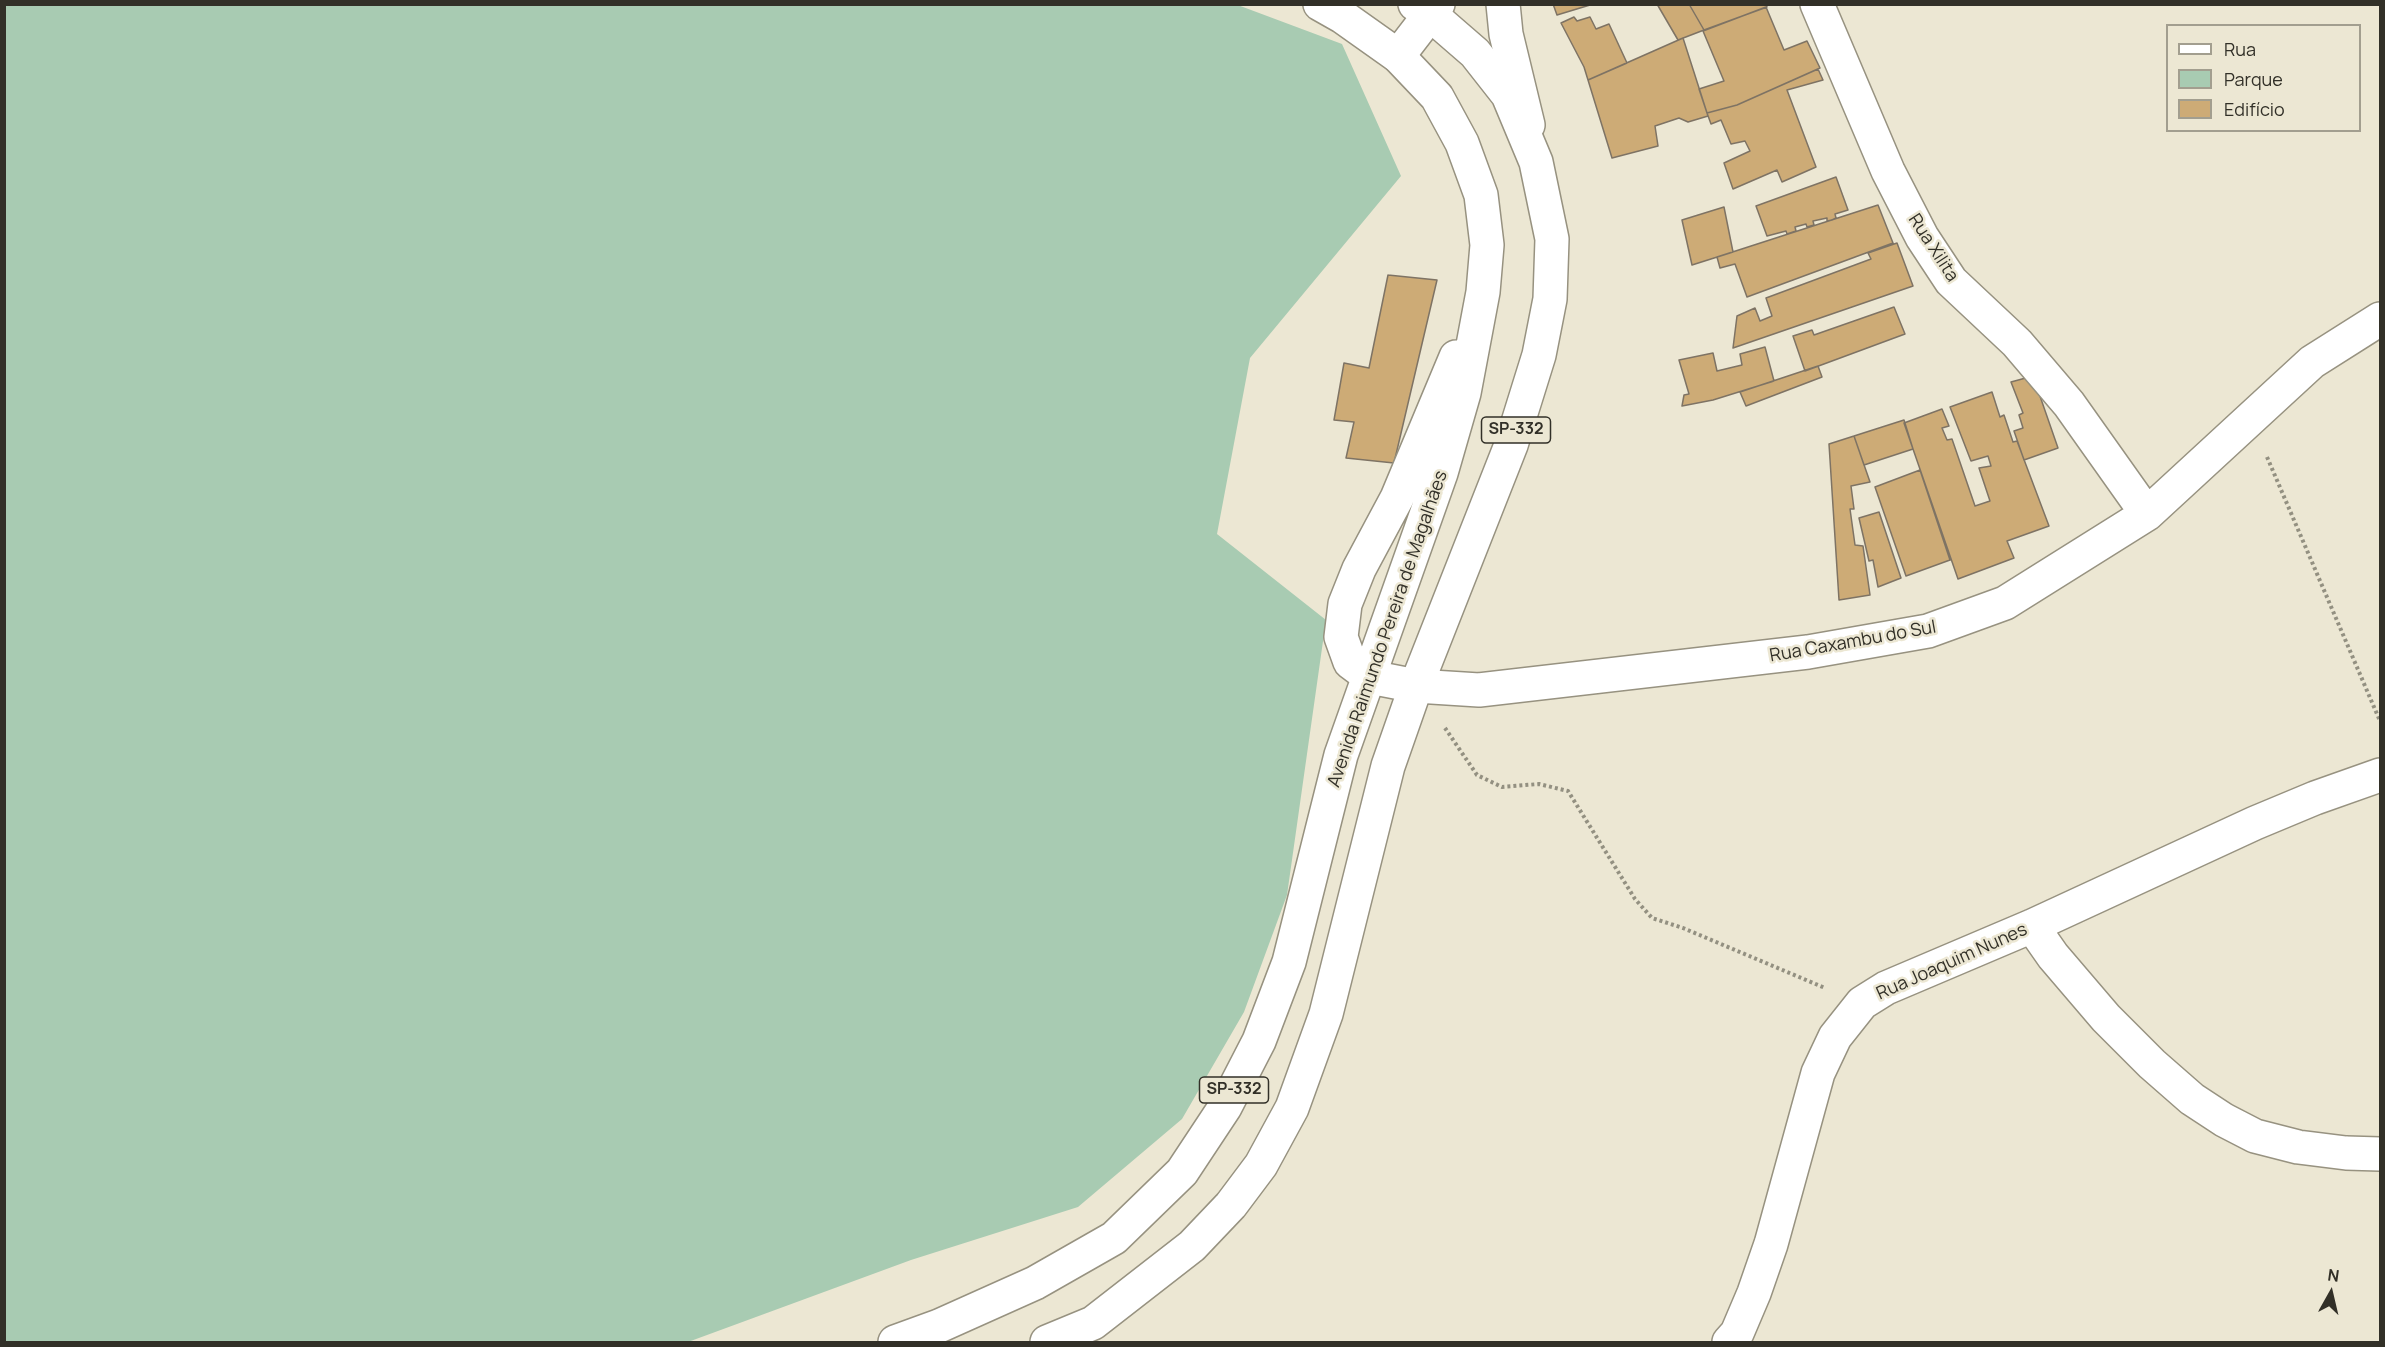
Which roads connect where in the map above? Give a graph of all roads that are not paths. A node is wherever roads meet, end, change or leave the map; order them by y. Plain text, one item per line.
1 (1320, 4) edge
2 (1503, 4) edge
3 (1817, 4) edge
4 (1428, 8) edge
5 (1398, 56) junction
6 (1536, 162) junction
7 (1483, 292) junction
8 (2380, 318) edge
9 (2147, 514) junction
10 (1370, 677) junction
11 (1416, 686) junction
12 (2380, 776) edge
13 (2032, 926) junction
14 (2380, 1154) edge
15 (895, 1342) edge
16 (1047, 1342) edge
17 (1729, 1342) edge

1 - 5 main road, Avenida Raimundo Pereira de Magalhães / SP-332
2 - 6 main road
3 - 9 main road, Rua Xilita
4 - 5 main road
4 - 6 main road, SP-332
5 - 7 main road, Avenida Raimundo Pereira de Magalhães / SP-332
6 - 11 main road, SP-332
7 - 10 main road, Avenida Raimundo Pereira de Magalhães / SP-332
7 - 10 main road
8 - 9 main road, Rua Caxambu do Sul
9 - 11 main road, Rua Caxambu do Sul
10 - 11 main road, Rua Caxambu do Sul
10 - 15 main road, Avenida Raimundo Pereira de Magalhães / SP-332
11 - 16 main road, SP-332
12 - 13 main road, Rua Joaquim Nunes
13 - 14 main road
13 - 17 main road, Rua Joaquim Nunes

